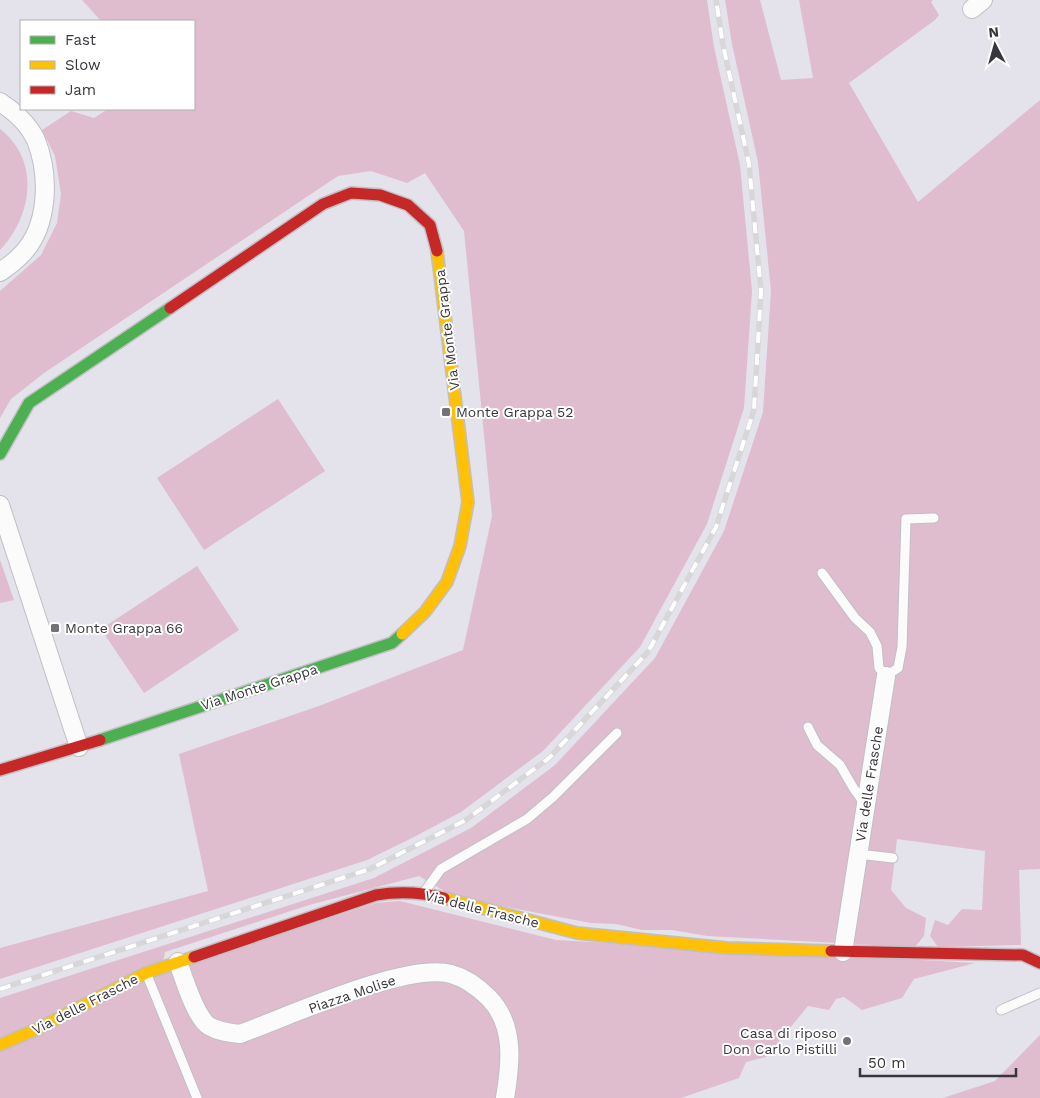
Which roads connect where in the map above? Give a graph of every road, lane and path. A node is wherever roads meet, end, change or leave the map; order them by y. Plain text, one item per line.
1 (0, 102) edge
2 (0, 272) edge
3 (0, 454) edge
4 (0, 505) edge
5 (934, 518) dead end
6 (822, 573) dead end
7 (886, 676) junction
8 (808, 726) dead end
9 (617, 733) dead end
10 (79, 747) junction
11 (0, 770) edge
12 (866, 804) junction
13 (858, 854) junction
14 (894, 858) dead end
15 (423, 894) junction
16 (842, 952) junction
17 (178, 962) junction
18 (1040, 963) edge
19 (146, 973) junction
20 (1040, 993) edge
21 (1001, 1010) dead end
22 (0, 1045) edge
23 (197, 1098) edge
24 (505, 1098) edge

1 - 2 street
3 - 10 street, Via Monte Grappa
4 - 10 street
5 - 7 lane
6 - 7 lane
7 - 12 street, Via delle Frasche
8 - 12 lane
9 - 15 lane
10 - 11 street, Via Monte Grappa
12 - 13 street, Via delle Frasche
13 - 14 lane
13 - 16 street, Via delle Frasche
15 - 16 street, Via delle Frasche
15 - 17 street, Via delle Frasche
16 - 18 street, Via delle Frasche
17 - 19 street, Via delle Frasche
17 - 24 street, Piazza Molise
19 - 22 street, Via delle Frasche
19 - 23 lane
20 - 21 lane

